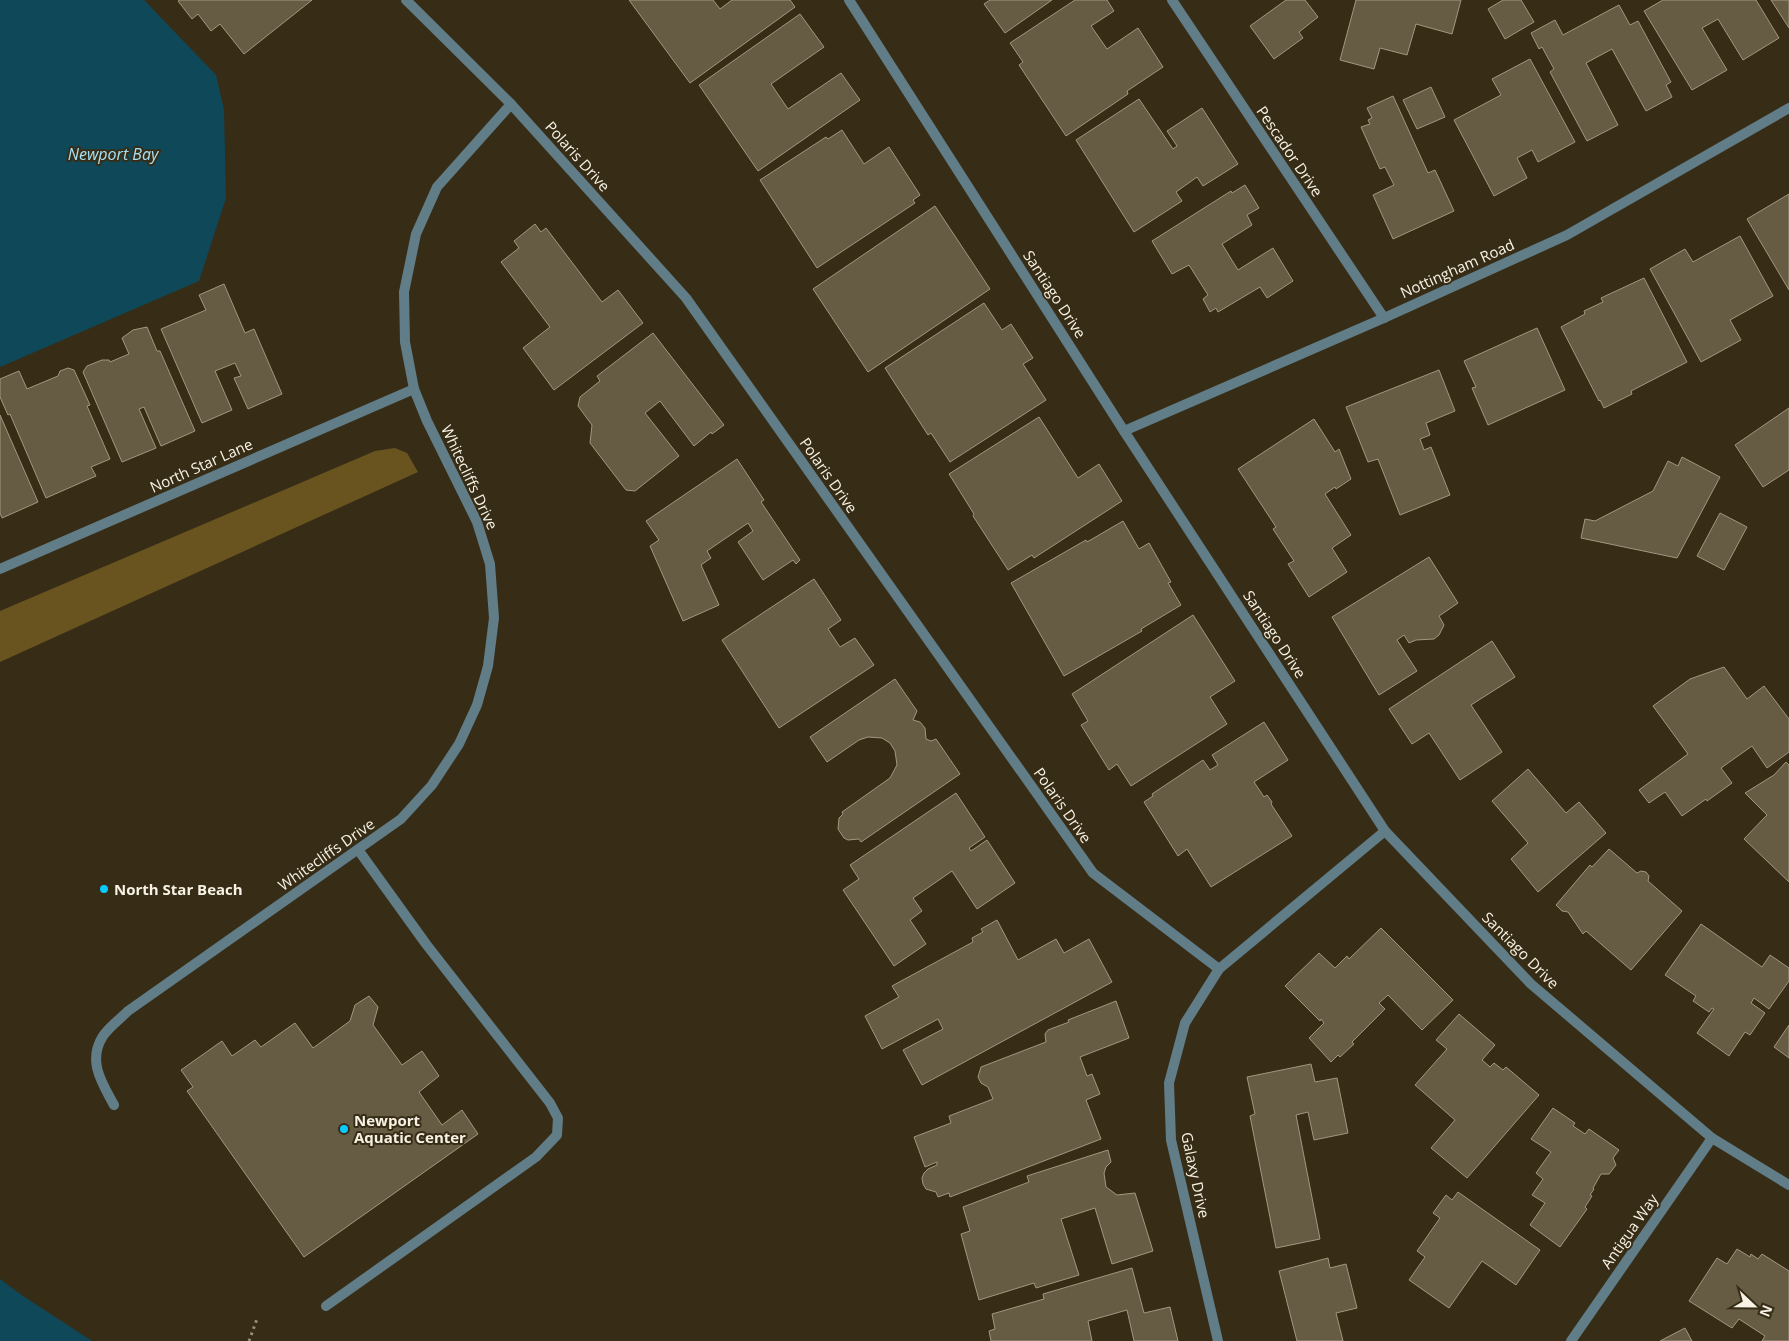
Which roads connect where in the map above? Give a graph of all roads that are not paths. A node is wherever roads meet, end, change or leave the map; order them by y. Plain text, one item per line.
1 (406, 0) edge
2 (848, 0) edge
3 (1172, 0) edge
4 (511, 104) junction
5 (1789, 108) edge
6 (1384, 318) junction
7 (414, 388) junction
8 (1124, 431) junction
9 (0, 569) edge
10 (1385, 831) junction
11 (359, 850) junction
12 (1219, 969) junction
13 (114, 1105) dead end
14 (1712, 1138) junction
15 (1789, 1185) edge
16 (326, 1306) dead end
17 (1218, 1341) edge
18 (1571, 1341) edge

1 - 4 street, Polaris Drive
2 - 8 street, Santiago Drive
3 - 6 street, Pescador Drive
4 - 7 street, Whitecliffs Drive
4 - 12 street, Polaris Drive
5 - 6 street, Nottingham Road
6 - 8 street, Nottingham Road
7 - 9 street, North Star Lane
7 - 11 street, Whitecliffs Drive
8 - 10 street, Santiago Drive
10 - 12 street, Galaxy Drive
10 - 14 street, Santiago Drive
11 - 13 street, Whitecliffs Drive
11 - 16 street
12 - 17 street, Galaxy Drive
14 - 15 street, Santiago Drive
14 - 18 street, Antigua Way

